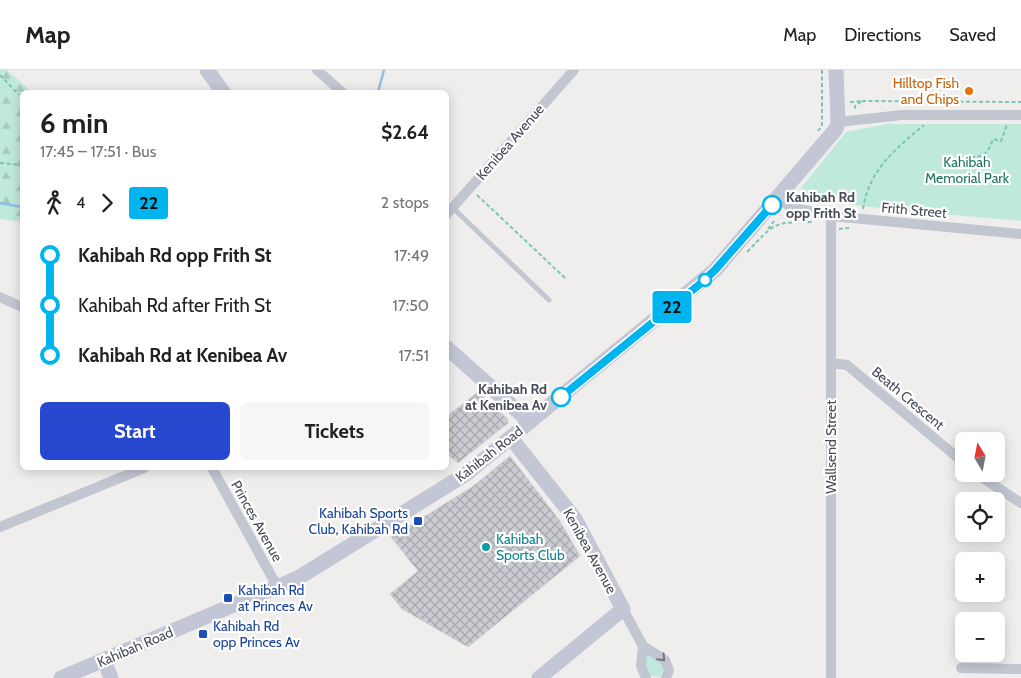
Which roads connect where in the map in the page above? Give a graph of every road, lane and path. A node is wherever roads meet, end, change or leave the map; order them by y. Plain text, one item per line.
1 (207, 70) edge
2 (317, 70) edge
3 (574, 70) edge
4 (822, 70) edge
5 (836, 70) edge
6 (0, 75) edge
7 (222, 90) edge
8 (340, 90) edge
9 (19, 95) dead end
10 (862, 101) junction
11 (1021, 102) edge
12 (847, 104) dead end
13 (854, 109) dead end
14 (1021, 115) edge
15 (838, 122) junction
16 (999, 124) dead end
17 (1007, 124) junction
18 (1014, 124) dead end
19 (915, 125) dead end
20 (924, 125) junction
21 (932, 125) dead end
22 (820, 133) dead end
23 (971, 157) dead end
24 (0, 163) edge
25 (20, 165) edge
26 (470, 188) junction
27 (777, 198) junction
28 (449, 211) edge
29 (831, 216) junction
30 (861, 219) junction
31 (774, 221) dead end
32 (765, 232) dead end
33 (1021, 234) edge
34 (565, 278) dead end
35 (0, 297) edge
36 (549, 300) dead end
37 (20, 306) edge
38 (449, 350) edge
39 (831, 363) junction
40 (530, 422) junction
41 (510, 438) junction
42 (955, 455) edge
43 (139, 470) edge
44 (213, 470) edge
45 (989, 482) edge
46 (1021, 503) edge
47 (0, 527) edge
48 (278, 588) junction
49 (623, 609) junction
50 (643, 646) junction
51 (104, 660) junction
52 (961, 668) dead end
53 (1021, 669) edge
54 (61, 678) edge
55 (111, 678) edge
56 (539, 678) edge
57 (646, 678) edge
58 (666, 678) edge
59 (831, 678) edge

1 - 7 main road
2 - 8 street
3 - 26 street, Kenibea Avenue
4 - 22 path
5 - 15 main road
6 - 9 path
10 - 11 path
10 - 12 path
10 - 13 path
14 - 15 street
15 - 27 main road, Kahibah Road
16 - 17 path
17 - 18 path
17 - 23 path
19 - 20 path
20 - 21 path
20 - 30 path
24 - 25 path
26 - 28 street, Kenibea Avenue
26 - 34 path
27 - 29 street, Frith Street
27 - 40 main road, Kahibah Road
28 - 36 lane
29 - 30 street, Frith Street
29 - 39 street, Wallsend Street
30 - 33 street, Frith Street
31 - 32 path
35 - 37 street
38 - 40 main road
39 - 42 street, Beath Crescent
39 - 59 street, Wallsend Street
40 - 41 main road, Kahibah Road
41 - 48 main road, Kahibah Road
41 - 49 main road, Kenibea Avenue
43 - 47 street
44 - 48 street, Princes Avenue
45 - 46 street
48 - 51 main road, Kahibah Road
49 - 50 street, Kenibea Avenue
49 - 56 main road
50 - 57 street, Kenibea Avenue
50 -> 58 street, Kenibea Avenue
51 - 54 main road, Kahibah Road
51 - 55 main road
52 - 53 street

